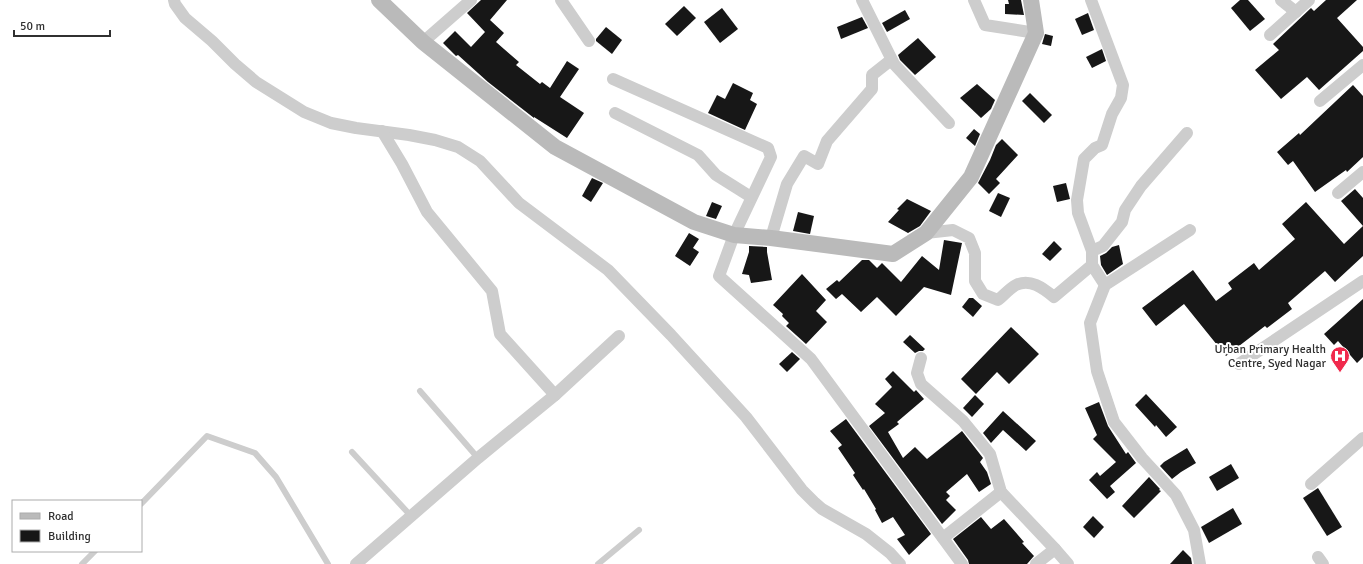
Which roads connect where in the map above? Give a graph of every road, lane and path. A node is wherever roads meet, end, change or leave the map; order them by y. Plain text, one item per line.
1 (174, 0) edge
2 (379, 0) edge
3 (471, 0) edge
4 (561, 0) edge
5 (862, 0) edge
6 (974, 0) edge
7 (1031, 0) edge
8 (1091, 0) edge
9 (1282, 0) edge
10 (1309, 0) edge
11 (1296, 12) junction
12 (1036, 33) junction
13 (1270, 35) dead end
14 (590, 41) dead end
15 (424, 42) junction
16 (891, 60) junction
17 (1363, 65) edge
18 (613, 79) dead end
19 (1320, 101) dead end
20 (614, 113) dead end
21 (949, 123) dead end
22 (382, 131) junction
23 (1187, 133) dead end
24 (1363, 172) edge
25 (1338, 193) dead end
26 (751, 197) junction
27 (1190, 230) dead end
28 (926, 233) junction
29 (734, 235) junction
30 (771, 238) junction
31 (1092, 251) junction
32 (1092, 265) junction
33 (1363, 282) edge
34 (1105, 285) junction
35 (619, 336) dead end
36 (921, 358) dead end
37 (1239, 364) dead end
38 (420, 391) dead end
39 (555, 395) junction
40 (1363, 438) edge
41 (352, 452) dead end
42 (478, 458) junction
43 (1312, 484) dead end
44 (1001, 492) junction
45 (142, 503) edge
46 (411, 516) junction
47 (640, 530) dead end
48 (943, 538) junction
49 (1055, 549) junction
50 (94, 552) edge
51 (82, 564) edge
52 (328, 564) edge
53 (356, 564) edge
54 (598, 564) edge
55 (900, 564) edge
56 (962, 564) edge
57 (1036, 564) edge
58 (1068, 564) edge
59 (1200, 564) edge

1 - 22 street
2 - 15 street
3 - 15 street
4 - 14 street
5 - 16 street
6 - 12 street
7 - 12 street
8 - 31 street
9 - 11 street
10 - 11 street
11 - 13 street
12 - 28 street
15 - 29 street
16 - 21 street
16 - 30 street
17 - 19 street
18 - 26 street
20 - 26 street
22 - 39 street
22 - 55 street
23 - 31 street
24 - 25 street
26 - 29 street
27 - 34 street
28 - 30 street
28 - 32 street
29 - 30 street
29 - 48 street
31 - 32 street
32 - 34 street
33 - 37 street
34 - 59 street
35 - 39 street
36 - 44 street
38 - 42 lane
39 - 42 street
40 - 43 street
41 - 46 lane
42 - 46 street
44 - 48 street
44 - 49 street
45 - 52 lane
46 - 53 street
47 - 54 lane
48 - 56 street
49 - 57 street
49 - 58 street
50 - 51 lane

